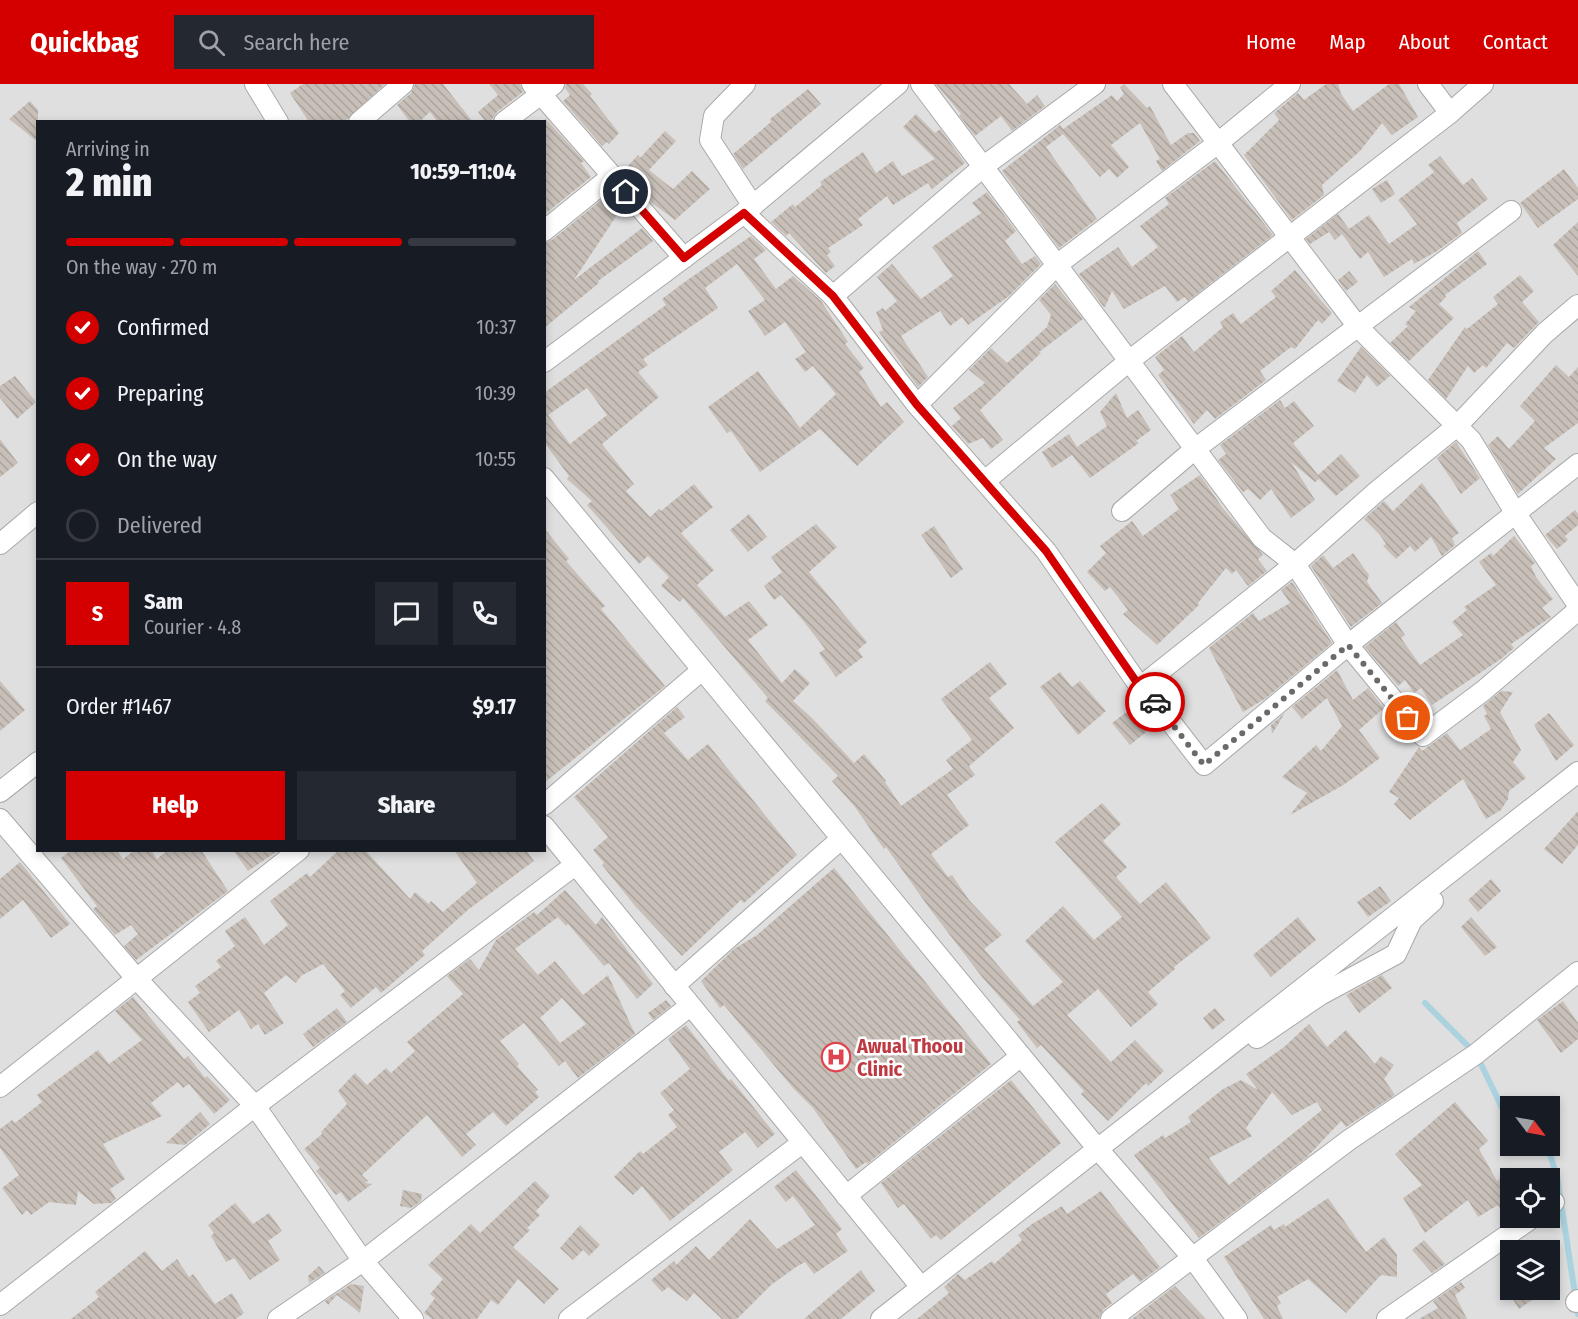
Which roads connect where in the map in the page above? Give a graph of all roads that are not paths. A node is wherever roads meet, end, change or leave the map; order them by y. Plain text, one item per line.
1 (255, 84) edge
2 (403, 84) edge
3 (746, 84) edge
4 (898, 84) edge
5 (921, 84) edge
6 (1095, 84) edge
7 (1173, 84) edge
8 (1290, 84) edge
9 (1428, 84) edge
10 (1483, 84) edge
11 (542, 87) edge
12 (1450, 113) junction
13 (277, 120) edge
14 (361, 120) edge
15 (506, 120) edge
16 (1218, 143) junction
17 (984, 166) junction
18 (612, 176) junction
19 (749, 210) junction
20 (1512, 211) dead end
21 (546, 229) edge
22 (1289, 238) junction
23 (684, 258) junction
24 (1058, 264) junction
25 (833, 296) junction
26 (1578, 305) edge
27 (1359, 328) junction
28 (546, 361) edge
29 (1129, 361) junction
30 (917, 405) junction
31 (1458, 425) junction
32 (1195, 449) junction
33 (1578, 464) edge
34 (546, 480) edge
35 (986, 480) junction
36 (1122, 511) dead end
37 (36, 514) edge
38 (1516, 514) junction
39 (0, 544) edge
40 (1295, 564) junction
41 (1578, 605) edge
42 (1578, 610) edge
43 (1348, 645) junction
44 (702, 670) junction
45 (1140, 687) junction
46 (36, 764) edge
47 (1578, 773) edge
48 (0, 792) edge
49 (546, 803) edge
50 (0, 819) edge
51 (546, 829) edge
52 (841, 839) junction
53 (295, 852) edge
54 (575, 865) junction
55 (1578, 972) edge
56 (136, 978) junction
57 (674, 986) junction
58 (690, 1006) junction
59 (1021, 1056) junction
60 (0, 1087) edge
61 (255, 1106) junction
62 (802, 1143) junction
63 (1097, 1148) junction
64 (846, 1196) junction
65 (1518, 1228) edge
66 (1192, 1257) junction
67 (363, 1261) junction
68 (921, 1287) junction
69 (0, 1306) edge
70 (10, 1319) edge
71 (278, 1319) edge
72 (413, 1319) edge
73 (569, 1319) edge
74 (881, 1319) edge
75 (1111, 1319) edge
76 (1237, 1319) edge
77 (1387, 1319) edge

1 - 13 street
2 - 14 street
3 - 19 street
4 - 19 street
5 - 17 street
6 - 17 street
7 - 16 street
8 - 16 street
9 - 12 street
10 - 12 street
11 - 15 street
11 - 18 street
12 - 22 street
16 - 22 street
16 - 24 street
17 - 24 street
17 - 25 street
18 - 21 street
18 - 23 street
19 - 23 street
19 - 25 street
20 - 27 street
22 - 27 street
22 - 29 street
23 - 28 street
24 - 29 street
24 - 30 street
25 - 30 street
26 - 31 street
27 - 31 street
27 - 32 street
29 - 32 street
29 - 35 street
30 - 35 street
31 - 38 street
31 - 40 street
32 - 36 street
32 - 40 street
33 - 38 street
34 - 44 street
35 - 45 street
37 - 39 street
38 - 41 street
38 - 43 street
40 - 43 street
40 - 45 street
42 - 43 street
43 - 45 street
44 - 49 street
44 - 52 street
46 - 48 street
47 - 63 street
47 - 63 street
50 - 56 street
51 - 54 street
52 - 57 street
52 - 59 street
53 - 56 street
54 - 57 street
54 - 61 street
55 - 66 street
56 - 60 street
56 - 61 street
57 - 58 street
58 - 62 street
58 - 67 street
59 - 63 street
59 - 64 street
61 - 67 street
61 - 69 street
62 - 64 street
62 - 73 street
63 - 66 street
63 - 68 street
64 - 68 street
65 - 77 street
66 - 75 street
66 - 76 street
67 - 71 street
67 - 72 street
68 - 74 street
69 - 70 street

